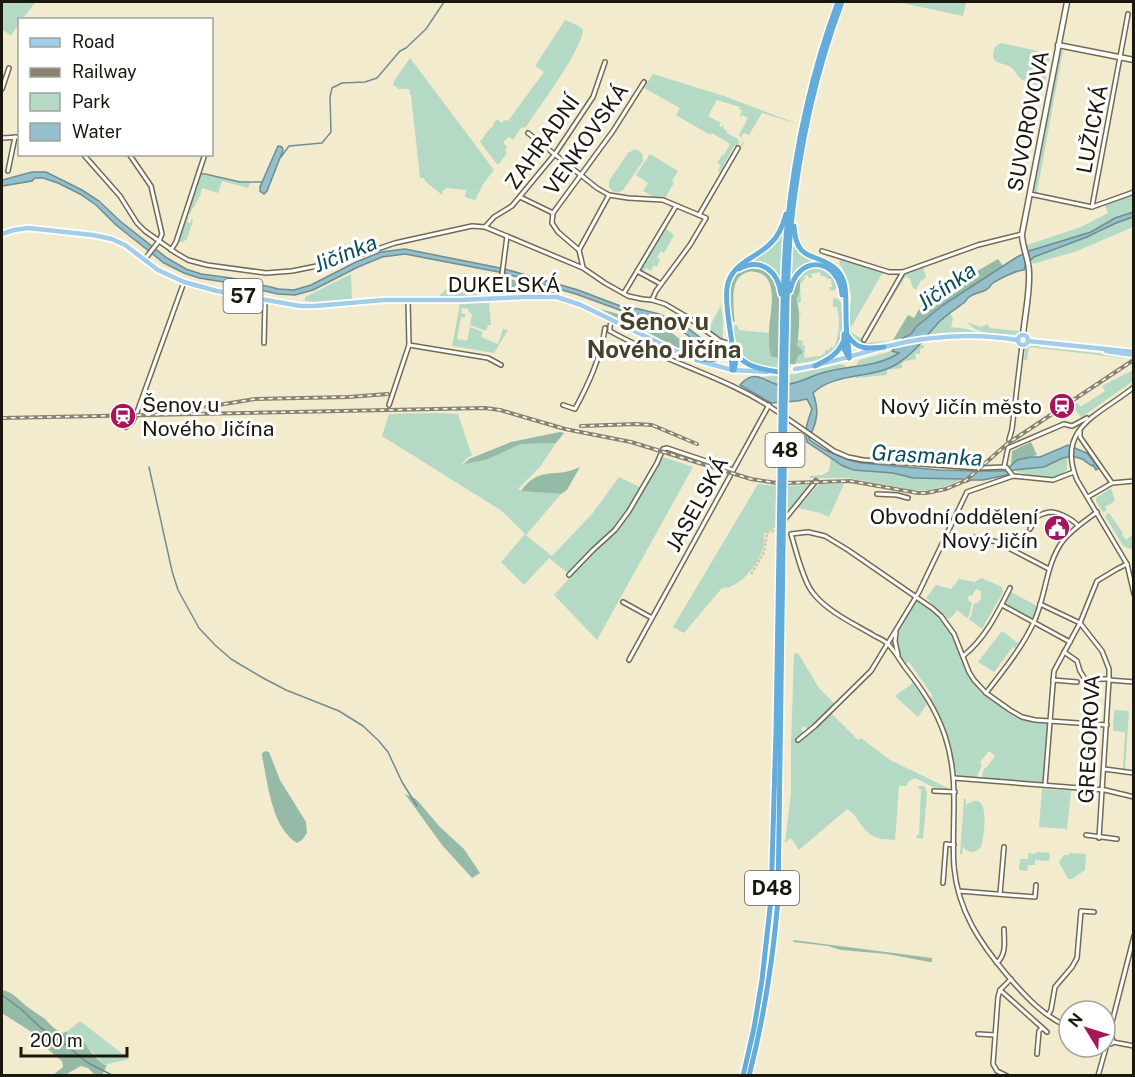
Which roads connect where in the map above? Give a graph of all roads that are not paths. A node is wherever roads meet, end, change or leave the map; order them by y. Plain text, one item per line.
1 (840, 2) edge
2 (1067, 2) edge
3 (1128, 14) dead end
4 (1058, 45) junction
5 (1120, 57) junction
6 (1134, 60) edge
7 (605, 62) dead end
8 (9, 68) dead end
9 (644, 81) dead end
10 (2, 89) edge
11 (528, 133) dead end
12 (17, 137) edge
13 (2, 138) edge
14 (738, 148) dead end
15 (555, 154) junction
16 (84, 156) edge
17 (130, 156) edge
18 (204, 157) dead end
19 (8, 171) dead end
20 (580, 174) junction
21 (1134, 192) edge
22 (1030, 194) junction
23 (609, 195) junction
24 (520, 197) junction
25 (792, 202) junction
26 (676, 206) junction
27 (1092, 207) junction
28 (553, 213) junction
29 (699, 215) junction
30 (485, 227) junction
31 (2, 234) edge
32 (1022, 234) junction
33 (507, 236) junction
34 (159, 241) junction
35 (171, 250) junction
36 (579, 250) junction
37 (822, 251) dead end
38 (144, 260) junction
39 (583, 268) junction
40 (637, 271) junction
41 (735, 271) junction
42 (903, 272) junction
43 (184, 282) junction
44 (661, 284) junction
45 (624, 293) junction
46 (499, 298) junction
47 (265, 300) junction
48 (408, 300) junction
49 (652, 300) junction
50 (785, 312) junction
51 (610, 319) junction
52 (605, 330) junction
53 (609, 331) junction
54 (845, 332) junction
55 (1023, 335) junction
56 (864, 340) dead end
57 (1017, 340) junction
58 (1028, 341) junction
59 (264, 343) dead end
60 (409, 345) junction
61 (1022, 345) junction
62 (732, 347) junction
63 (884, 347) junction
64 (1134, 353) edge
65 (686, 356) junction
66 (849, 358) junction
67 (501, 365) dead end
68 (815, 366) junction
69 (795, 369) dead end
70 (733, 370) junction
71 (779, 372) joint
72 (1134, 387) edge
73 (389, 405) dead end
74 (563, 405) dead end
75 (768, 405) junction
76 (778, 412) dead end
77 (1092, 416) junction
78 (788, 419) dead end
79 (126, 427) dead end
80 (1080, 429) junction
81 (1009, 440) dead end
82 (1086, 445) junction
83 (1072, 447) junction
84 (1005, 467) junction
85 (733, 470) junction
86 (1074, 472) junction
87 (1012, 474) junction
88 (816, 481) dead end
89 (1134, 481) edge
90 (1112, 483) junction
91 (877, 494) dead end
92 (1088, 497) junction
93 (908, 498) dead end
94 (1097, 512) junction
95 (784, 520) dead end
96 (1078, 526) junction
97 (1030, 529) dead end
98 (976, 537) dead end
99 (781, 550) junction
100 (1127, 564) junction
101 (1049, 569) junction
102 (569, 575) dead end
103 (1010, 588) dead end
104 (1134, 594) edge
105 (916, 596) junction
106 (623, 602) dead end
107 (1040, 604) junction
108 (1001, 606) junction
109 (652, 618) junction
110 (1034, 622) junction
111 (1080, 623) junction
112 (897, 628) junction
113 (1070, 642) junction
114 (888, 644) junction
115 (1064, 652) junction
116 (963, 656) junction
117 (899, 659) junction
118 (629, 660) dead end
119 (1109, 679) junction
120 (1053, 680) junction
121 (1077, 682) dead end
122 (1134, 682) edge
123 (986, 693) junction
124 (1050, 721) junction
125 (1107, 724) junction
126 (798, 740) dead end
127 (1104, 769) junction
128 (1134, 773) edge
129 (954, 778) junction
130 (1045, 785) junction
131 (934, 790) dead end
132 (1102, 790) junction
133 (955, 792) junction
134 (1134, 797) edge
135 (1086, 835) dead end
136 (1099, 838) junction
137 (1117, 839) dead end
138 (954, 845) junction
139 (1004, 847) dead end
140 (943, 883) dead end
141 (1036, 885) dead end
142 (958, 891) junction
143 (1000, 894) junction
144 (1094, 912) dead end
145 (1004, 929) dead end
146 (1134, 936) edge
147 (997, 963) junction
148 (1011, 979) junction
149 (1000, 990) junction
150 (1117, 999) edge
151 (1048, 1015) junction
152 (1057, 1021) edge
153 (1042, 1028) junction
154 (1047, 1032) dead end
155 (978, 1034) dead end
156 (995, 1035) junction
157 (1117, 1043) edge
158 (1134, 1046) edge
159 (1037, 1054) dead end
160 (1102, 1059) edge
161 (743, 1076) edge
162 (749, 1076) edge
163 (1007, 1076) edge
164 (1098, 1076) edge

1 - 25 highway, 48
2 - 4 street, SUVOROVOVA
3 - 5 street, LUŽICKÁ
4 - 5 street
4 - 22 street, SUVOROVOVA
5 - 6 street
5 - 27 street, LUŽICKÁ
7 - 15 street, ZAHRADNÍ
8 - 10 street
9 - 20 street, VENKOVSKÁ
11 - 15 street
12 - 13 street
12 - 19 street
14 - 29 street
15 - 20 street
15 - 24 street, ZAHRADNÍ
16 - 34 street
17 - 34 street
18 - 35 street
20 - 23 street
20 - 28 street, VENKOVSKÁ
21 - 27 street
22 - 27 street
22 - 32 street, SUVOROVOVA
23 - 26 street
23 - 36 street
24 - 28 street
24 - 30 street, ZAHRADNÍ
25 - 41 highway
25 - 50 highway, 48
25 - 54 highway
26 - 29 street
26 - 40 street
28 - 36 street
29 - 44 street
30 - 33 street
30 - 35 street
31 - 38 main road, DUKELSKÁ / 57
32 - 42 street
32 - 55 street, SUVOROVOVA
33 - 39 street
33 - 46 street
34 - 35 street
34 - 38 street
36 - 39 street
37 - 42 street
38 - 43 main road, DUKELSKÁ / 57
39 - 45 street
40 - 44 street
40 - 45 street
41 - 50 highway
41 - 62 highway
42 - 56 street
43 - 47 main road, DUKELSKÁ / 57
43 - 79 street
44 - 49 street
45 - 49 street
46 - 48 main road, DUKELSKÁ / 57
46 - 51 main road, DUKELSKÁ / 57
47 - 48 main road, DUKELSKÁ / 57
47 - 59 street
48 - 60 street
49 - 62 street
50 - 54 highway
50 - 99 highway, 48, bridge
51 - 52 street
51 - 53 street
51 - 65 main road, 57
52 - 53 street
52 - 74 street
53 - 75 street
54 - 63 highway
54 - 66 highway
54 - 68 highway
55 - 57 main road
55 - 58 main road
57 - 61 main road
57 - 63 main road
58 - 61 main road
58 - 64 main road
60 - 67 street
60 - 73 street
61 - 81 street
62 - 65 highway
62 - 70 highway
62 - 71 highway
63 - 66 main road
65 - 70 main road, 57
66 - 68 main road
68 - 69 main road
70 - 71 main road, 57
72 - 77 street
75 - 76 street
75 - 85 street, JASELSKÁ
77 - 80 street
77 - 84 street
78 - 84 street
80 - 82 street
80 - 83 street
82 - 83 street
82 - 90 street
83 - 86 street
84 - 87 street
85 - 102 street
85 - 109 street, JASELSKÁ
86 - 87 street
86 - 92 street
87 - 105 street
88 - 95 street
89 - 90 street
90 - 92 street
91 - 93 street
92 - 94 street
94 - 96 street
94 - 100 street
96 - 97 street
96 - 101 street
98 - 101 street
99 - 161 highway, D48
99 - 162 highway, D48
100 - 104 street
100 - 111 street
101 - 107 street
103 - 108 street
105 - 112 street
105 - 114 street
105 - 116 street
106 - 109 street
107 - 110 street
107 - 111 street
108 - 110 street
108 - 116 street
109 - 118 street, JASELSKÁ
110 - 113 street
110 - 123 street
111 - 113 street
111 - 119 street, GREGOROVA
112 - 114 street
112 - 117 street
113 - 115 street
114 - 117 street
114 - 126 street
115 - 119 street
115 - 120 street
116 - 123 street
117 - 129 street
119 - 122 street
119 - 125 street, GREGOROVA
120 - 121 street
120 - 124 street
123 - 124 street
124 - 125 street
124 - 130 street
125 - 127 street, GREGOROVA
127 - 128 street
127 - 132 street, GREGOROVA
129 - 130 street
129 - 133 street
130 - 132 street
131 - 133 street
132 - 134 street
132 - 136 street, GREGOROVA
133 - 138 street
135 - 136 street
136 - 137 street
138 - 140 street
138 - 142 street
139 - 143 street
141 - 143 street
142 - 143 street
142 - 147 street
144 - 151 street
145 - 147 street
146 - 150 street
147 - 148 street
148 - 149 street
148 - 151 street
149 - 153 street
149 - 156 street
151 - 152 street
153 - 154 street
153 - 159 street
155 - 156 street
156 - 163 street
157 - 158 street
160 - 164 street

